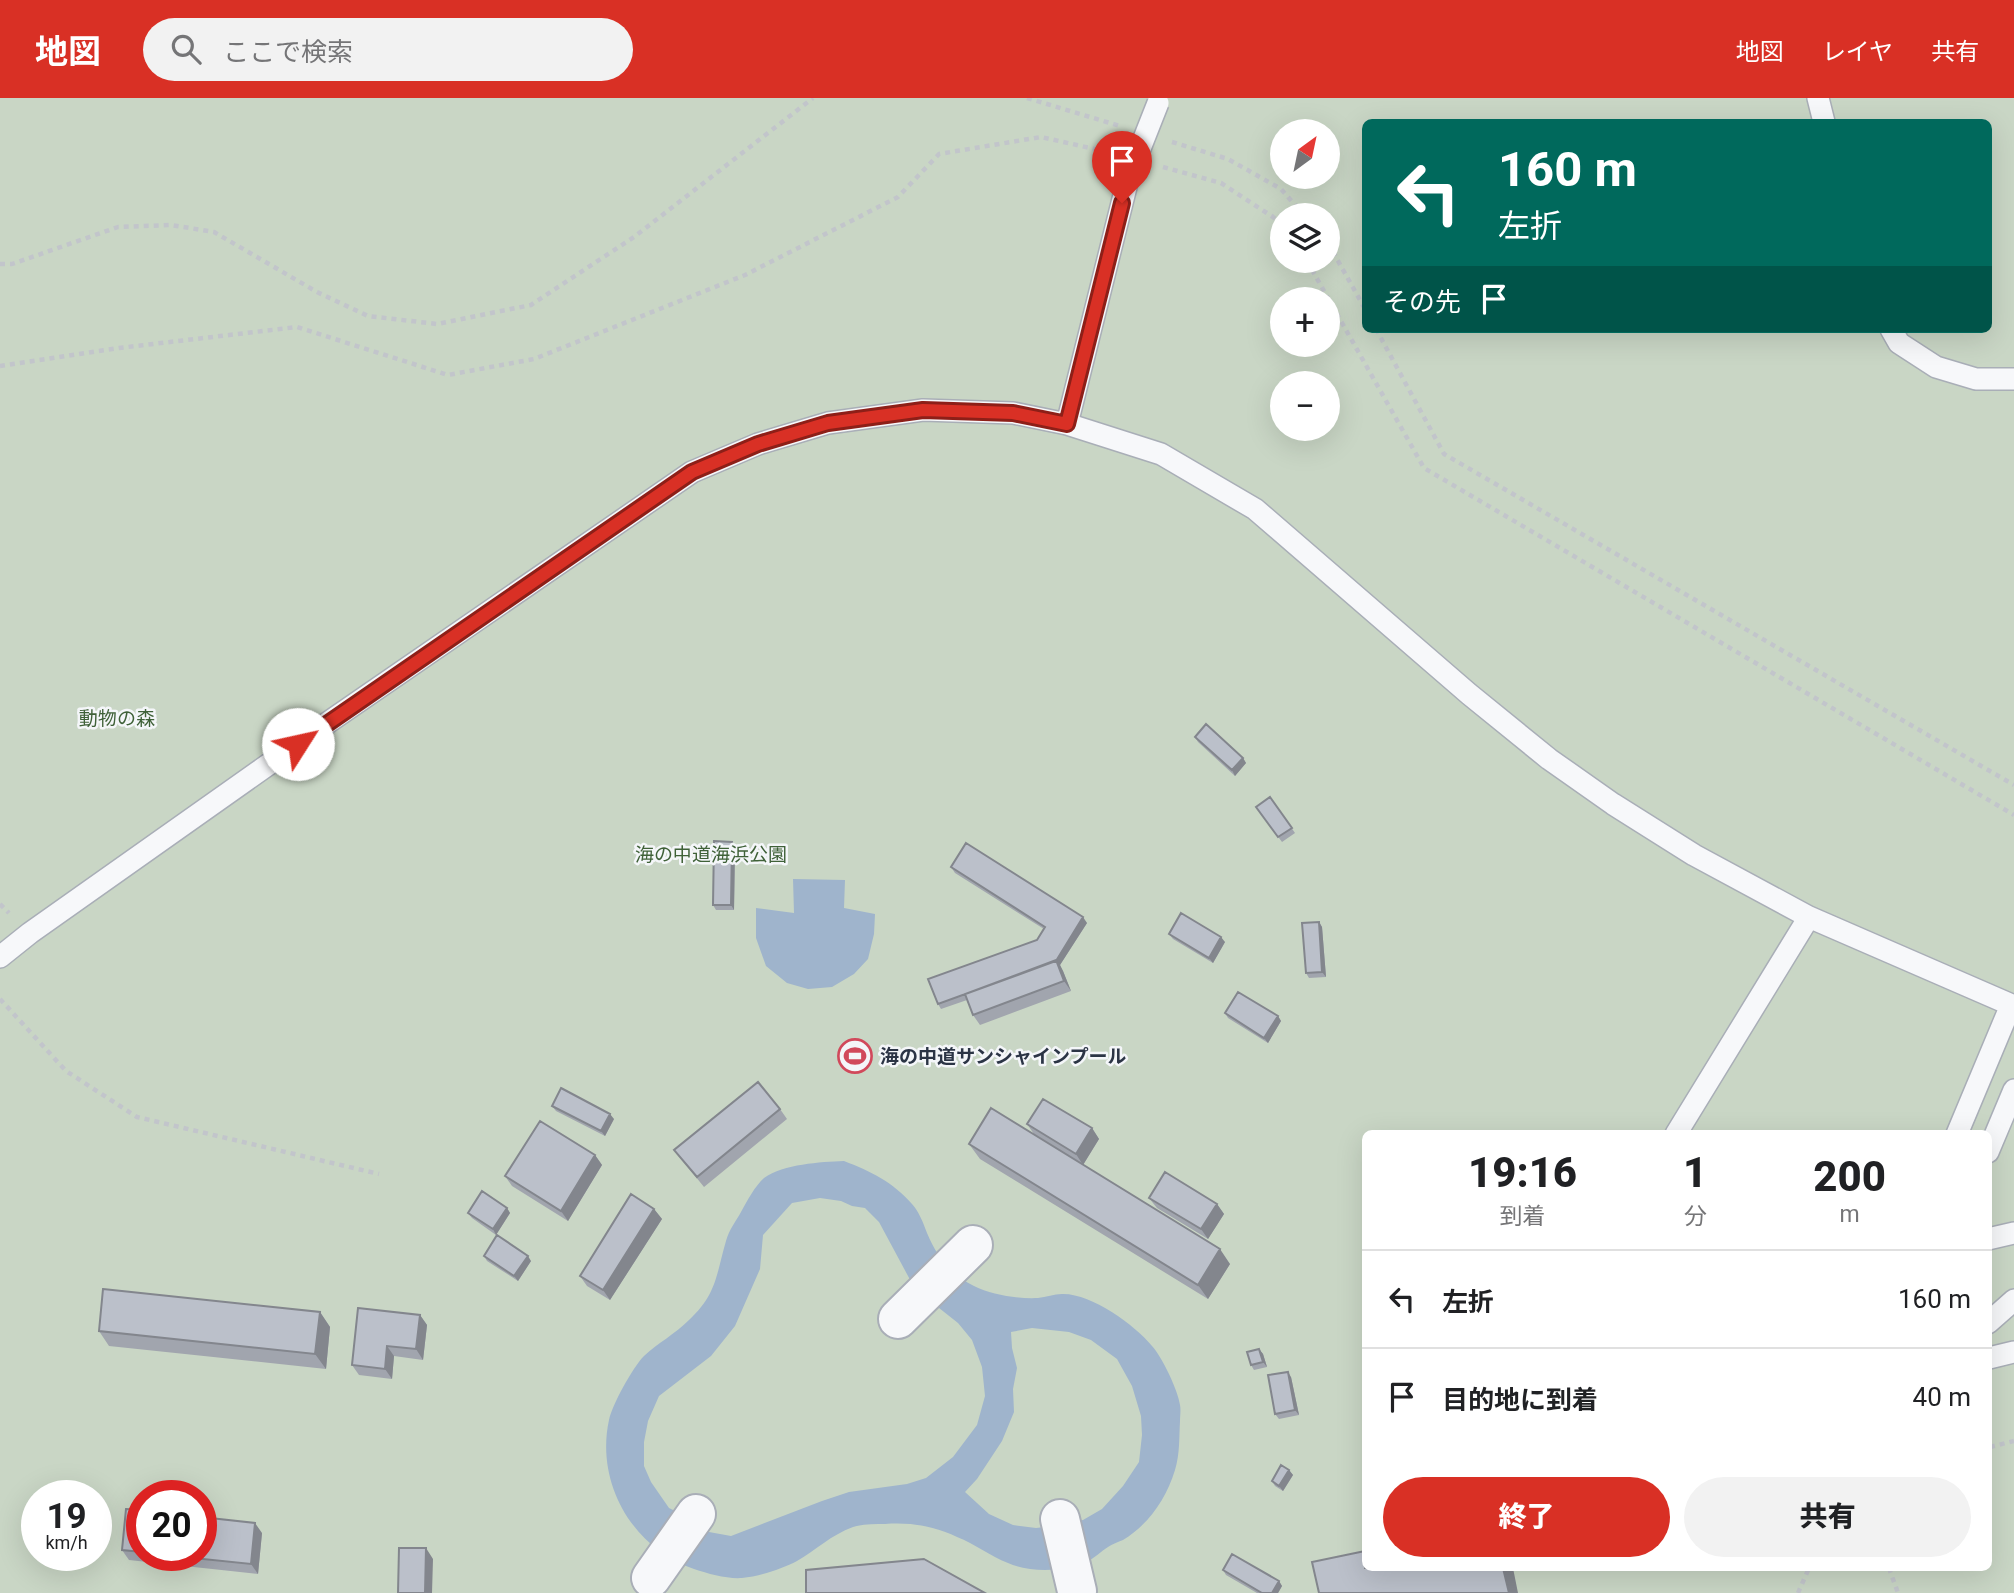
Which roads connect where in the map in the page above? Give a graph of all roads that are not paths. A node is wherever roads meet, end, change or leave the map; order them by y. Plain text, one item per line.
1 (1818, 98) edge
2 (1159, 101) edge
3 (1823, 119) edge
4 (1893, 333) edge
5 (2014, 379) edge
6 (1067, 424) junction
7 (1809, 917) junction
8 (0, 957) edge
9 (2012, 1006) edge
10 (2014, 1090) edge
11 (1678, 1130) edge
12 (1959, 1130) edge
13 (1992, 1142) edge
14 (2014, 1233) edge
15 (1992, 1238) edge
16 (965, 1252) dead end
17 (2014, 1300) edge
18 (905, 1311) dead end
19 (1992, 1319) edge
20 (2014, 1323) edge
21 (1992, 1328) edge
22 (2014, 1352) edge
23 (1992, 1356) edge
24 (693, 1519) dead end
25 (1062, 1525) dead end
26 (655, 1572) dead end
27 (1075, 1584) edge

1 - 3 lane
2 - 6 lane, bridge
4 - 5 lane
6 - 7 lane
6 - 8 lane
7 - 9 lane
7 - 11 lane
9 - 12 lane
10 - 13 lane
14 - 15 lane
16 - 18 street
17 - 19 lane
20 - 21 lane
22 - 23 lane
24 - 26 street
25 - 27 street

